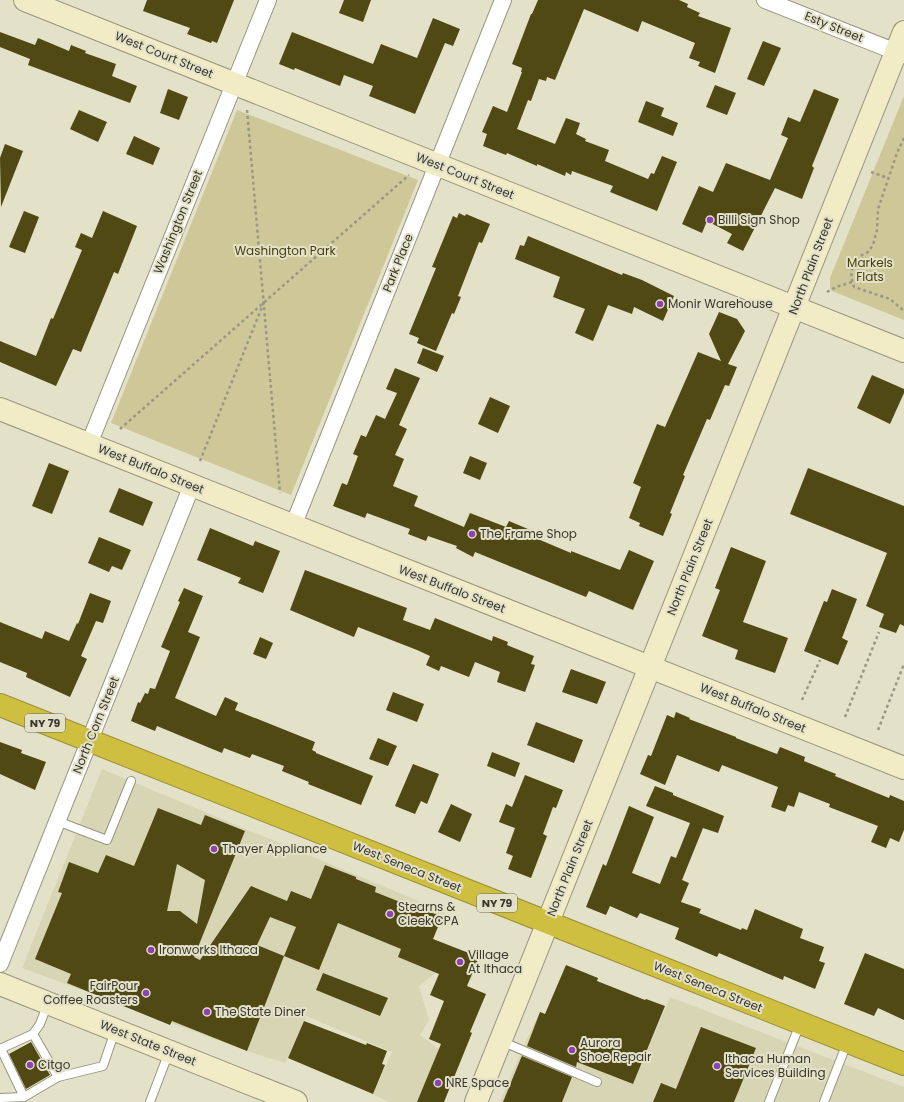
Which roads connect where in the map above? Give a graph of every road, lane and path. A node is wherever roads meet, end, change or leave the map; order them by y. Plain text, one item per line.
1 (25, 0) edge
2 (268, 0) edge
3 (503, 0) edge
4 (765, 0) edge
5 (904, 32) edge
6 (900, 53) edge
7 (234, 84) junction
8 (247, 110) dead end
9 (904, 138) edge
10 (437, 165) junction
11 (410, 171) dead end
12 (871, 172) dead end
13 (888, 178) junction
14 (852, 282) junction
15 (827, 292) dead end
16 (264, 301) junction
17 (794, 308) junction
18 (904, 311) edge
19 (904, 352) edge
20 (0, 410) edge
21 (120, 429) dead end
22 (89, 444) junction
23 (200, 461) dead end
24 (192, 485) junction
25 (280, 493) dead end
26 (293, 526) junction
27 (879, 632) dead end
28 (820, 660) dead end
29 (904, 664) edge
30 (650, 668) junction
31 (802, 700) dead end
32 (0, 705) edge
33 (845, 717) dead end
34 (878, 730) dead end
35 (89, 740) junction
36 (904, 768) edge
37 (131, 781) dead end
38 (57, 821) junction
39 (548, 923) junction
40 (0, 964) edge
41 (0, 984) edge
42 (48, 1003) junction
43 (800, 1023) junction
44 (116, 1030) junction
45 (33, 1034) junction
46 (500, 1041) junction
47 (848, 1042) junction
48 (0, 1049) edge
49 (169, 1051) junction
50 (904, 1064) edge
51 (58, 1077) junction
52 (597, 1082) dead end
53 (24, 1097) junction
54 (0, 1098) edge
55 (150, 1102) edge
56 (296, 1102) edge
57 (476, 1102) edge
58 (769, 1102) edge
59 (824, 1102) edge

1 - 7 street, West Court Street
2 - 7 street, Washington Street
3 - 10 street, Park Place
4 - 6 street, Esty Street
5 - 6 street, North Plain Street
6 - 17 street, North Plain Street
7 - 10 street, West Court Street
7 - 22 street, Washington Street
8 - 16 path
9 - 13 path
10 - 17 street, West Court Street
10 - 26 street, Park Place
11 - 16 path
12 - 13 path
13 - 14 path
14 - 15 path
14 - 18 path
16 - 21 path
16 - 23 path
16 - 25 path
17 - 19 street, West Court Street
17 - 30 street, North Plain Street
20 - 22 street, West Buffalo Street
22 - 24 street, West Buffalo Street
24 - 26 street, West Buffalo Street
24 - 35 street, North Corn Street
26 - 30 street, West Buffalo Street
27 - 33 path
28 - 31 path
29 - 34 path
30 - 36 street, West Buffalo Street
30 - 39 street, North Plain Street
32 - 35 highway, West Seneca Street / NY 79
35 - 38 street, North Corn Street
35 - 39 highway, West Seneca Street / NY 79
37 - 38 lane
38 - 40 street, North Corn Street
39 - 43 highway, West Seneca Street / NY 79
39 - 46 street, North Plain Street
41 - 42 street, West State Street
42 - 44 street, West State Street
42 - 45 lane
43 - 47 highway, West Seneca Street / NY 79
43 - 58 lane
44 - 49 street, West State Street
44 - 51 lane
45 - 48 lane
45 - 51 lane
46 - 52 lane
46 - 57 street, North Plain Street
47 - 50 highway, West Seneca Street / NY 79
47 - 59 lane
48 - 53 lane
49 - 55 lane
49 - 56 street, West State Street
51 - 53 lane
53 - 54 lane

